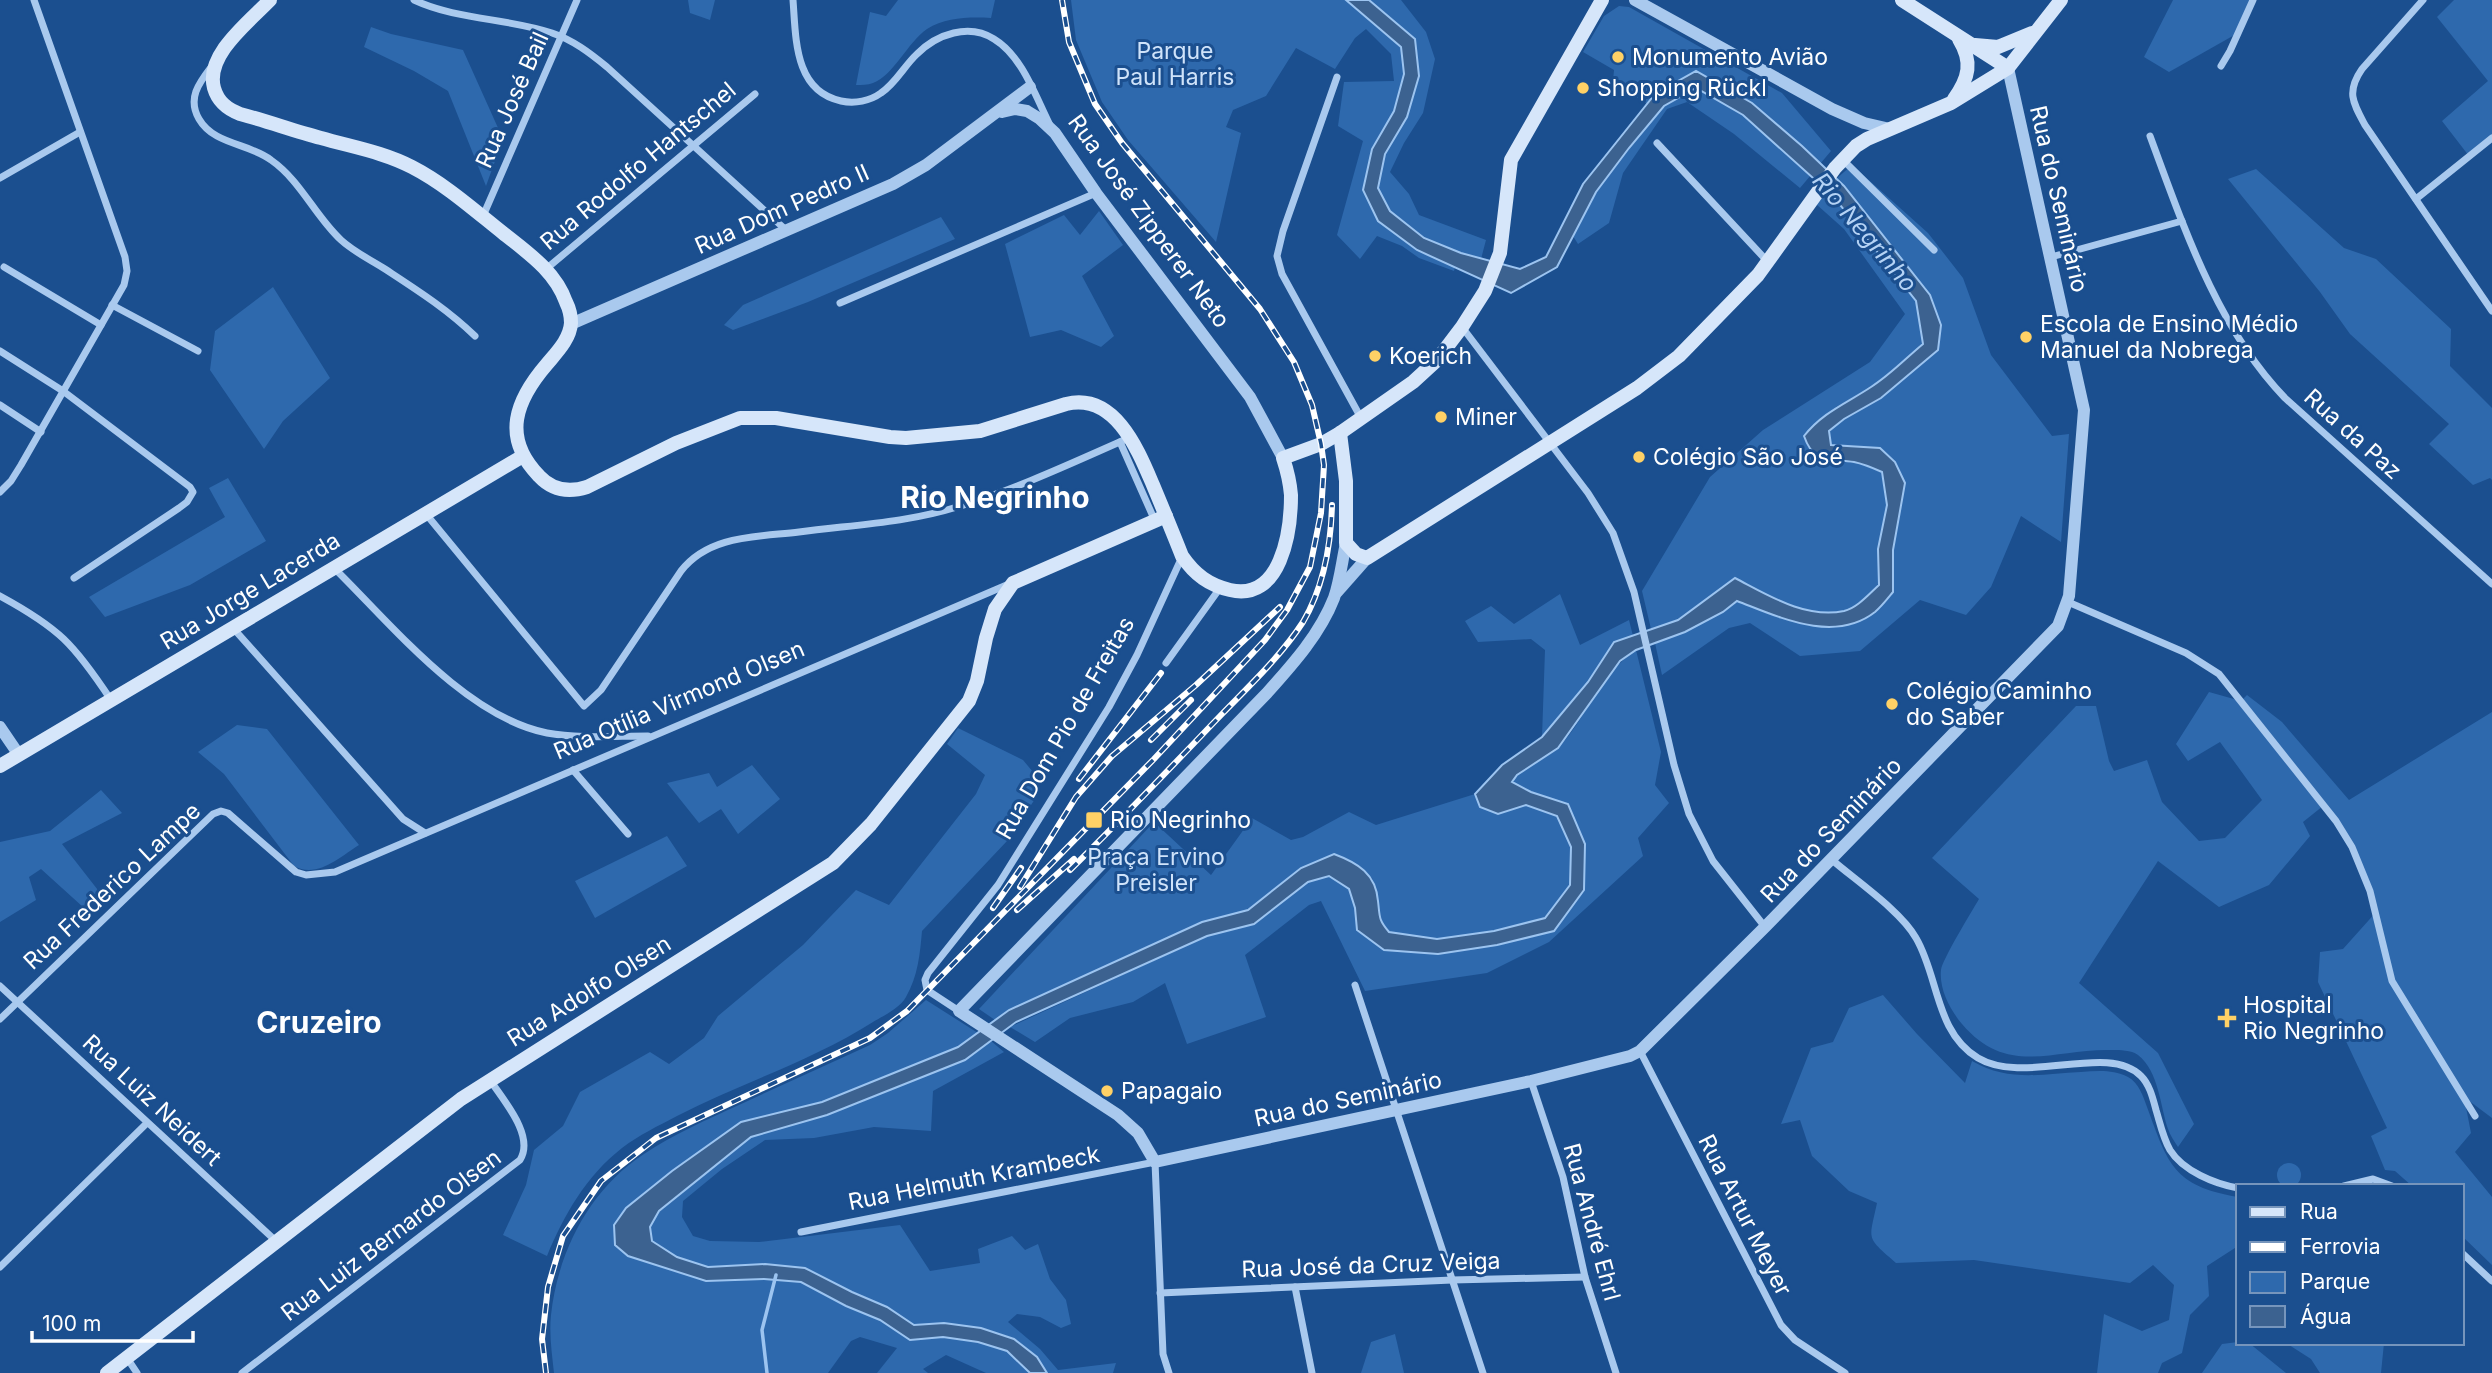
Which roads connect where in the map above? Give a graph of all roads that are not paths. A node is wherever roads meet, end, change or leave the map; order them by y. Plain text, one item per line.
1 (34, 0) edge
2 (270, 0) edge
3 (414, 0) edge
4 (578, 0) edge
5 (793, 0) edge
6 (1602, 0) edge
7 (1636, 0) edge
8 (1902, 0) edge
9 (2061, 0) edge
10 (2253, 0) edge
11 (2423, 0) edge
12 (433, 3) edge
13 (2034, 32) junction
14 (1957, 35) junction
15 (561, 37) junction
16 (1970, 44) junction
17 (214, 63) junction
18 (2221, 65) dead end
19 (2008, 68) junction
20 (1337, 78) dead end
21 (1030, 87) junction
22 (755, 94) dead end
23 (1951, 103) junction
24 (998, 112) junction
25 (1889, 129) junction
26 (80, 132) junction
27 (1055, 133) junction
28 (2150, 136) dead end
29 (2492, 138) edge
30 (1657, 143) dead end
31 (694, 146) junction
32 (1839, 164) junction
33 (0, 178) edge
34 (1096, 193) junction
35 (2416, 199) junction
36 (482, 216) junction
37 (2182, 221) junction
38 (786, 230) junction
39 (1934, 250) dead end
40 (2051, 257) junction
41 (1769, 262) junction
42 (4, 267) dead end
43 (546, 269) junction
44 (840, 303) dead end
45 (112, 305) junction
46 (2492, 311) edge
47 (571, 324) junction
48 (101, 325) junction
49 (1462, 327) junction
50 (475, 336) dead end
51 (0, 351) edge
52 (198, 351) dead end
53 (63, 391) junction
54 (0, 405) edge
55 (1361, 418) junction
56 (41, 432) junction
57 (1340, 433) junction
58 (1125, 440) junction
59 (1550, 443) junction
60 (523, 456) junction
61 (1283, 458) junction
62 (0, 492) edge
63 (426, 513) junction
64 (1161, 518) junction
65 (1346, 543) junction
66 (1182, 556) junction
67 (1367, 558) junction
68 (334, 568) junction
69 (74, 578) dead end
70 (1013, 583) junction
71 (2492, 584) edge
72 (1220, 588) junction
73 (1335, 595) junction
74 (0, 596) edge
75 (2068, 602) junction
76 (233, 628) junction
77 (1166, 663) dead end
78 (111, 701) junction
79 (0, 727) edge
80 (652, 736) junction
81 (19, 754) junction
82 (0, 765) edge
83 (573, 770) junction
84 (221, 811) joint
85 (425, 833) junction
86 (628, 834) dead end
87 (1831, 859) junction
88 (1765, 927) junction
89 (1355, 985) dead end
90 (0, 986) edge
91 (18, 1002) junction
92 (960, 1011) junction
93 (0, 1020) edge
94 (1640, 1051) junction
95 (491, 1080) junction
96 (1531, 1081) junction
97 (1396, 1111) junction
98 (2475, 1116) dead end
99 (147, 1123) junction
100 (1155, 1162) junction
101 (2352, 1184) edge
102 (2388, 1184) edge
103 (2236, 1187) edge
104 (801, 1232) dead end
105 (278, 1243) junction
106 (2464, 1255) edge
107 (0, 1267) edge
108 (1585, 1277) junction
109 (1452, 1280) junction
110 (2492, 1281) edge
111 (1295, 1287) junction
112 (1160, 1293) junction
113 (127, 1358) junction
114 (107, 1373) edge
115 (137, 1373) edge
116 (242, 1373) edge
117 (1169, 1373) edge
118 (1312, 1373) edge
119 (1483, 1373) edge
120 (1616, 1373) edge
121 (1844, 1373) edge

1 - 26 street
2 - 17 main road
3 - 12 street
4 - 15 street, Rua José Bail
5 - 21 street, Rua José Zipperer Neto
6 - 49 main road
7 - 25 street
8 - 14 main road
9 - 13 main road
10 - 18 street
11 - 35 street
12 - 15 street
13 - 16 main road
13 - 19 main road
14 - 16 main road
14 - 23 main road
15 - 31 street
15 - 36 street, Rua José Bail
16 - 19 main road
17 - 36 main road
17 - 50 street
19 - 23 main road
19 - 40 street, Rua do Seminário
20 - 55 street
21 - 24 street, Rua Dom Pedro II
21 - 27 street, Rua José Zipperer Neto
22 - 31 street, Rua Rodolfo Hantschel
23 - 25 main road
24 - 27 street
24 - 38 street, Rua Dom Pedro II
25 - 32 main road
26 - 33 street
26 - 45 street
27 - 34 street, Rua José Zipperer Neto
28 - 37 street, Rua da Paz
29 - 35 street
30 - 41 street
31 - 38 street
31 - 43 street, Rua Rodolfo Hantschel
32 - 39 street
32 - 41 main road
34 - 44 street
34 - 61 street, Rua José Zipperer Neto
35 - 46 street
36 - 43 main road
37 - 40 street
37 - 71 street, Rua da Paz
38 - 47 street, Rua Dom Pedro II
40 - 75 street, Rua do Seminário
41 - 59 main road
42 - 48 street
43 - 47 main road
45 - 48 street
45 - 52 street
47 - 60 main road
48 - 53 street
49 - 55 main road
49 - 59 street
51 - 53 street
53 - 56 street
53 - 69 street
54 - 56 street
55 - 57 main road
56 - 62 street
57 - 61 main road
57 - 65 main road
58 - 60 main road
58 - 63 street
58 - 64 main road
59 - 67 main road
59 - 88 street
60 - 63 main road, Rua Jorge Lacerda
61 - 72 main road, Rua José Zipperer Neto
63 - 68 main road, Rua Jorge Lacerda
64 - 66 main road
64 - 70 main road, Rua Otília Virmond Olsen
65 - 67 main road
65 - 73 street
66 - 72 main road
66 - 92 street, Rua Dom Pio de Freitas
67 - 73 street
68 - 76 main road, Rua Jorge Lacerda
68 - 80 street
70 - 80 street, Rua Otília Virmond Olsen
70 - 95 main road, Rua Adolfo Olsen
72 - 77 street
73 - 92 street
74 - 78 street
75 - 87 street, Rua do Seminário
75 - 98 street
76 - 78 main road, Rua Jorge Lacerda
76 - 85 street
78 - 81 main road, Rua Jorge Lacerda
79 - 81 street
80 - 83 street, Rua Otília Virmond Olsen
81 - 82 main road, Rua Jorge Lacerda
83 - 85 street, Rua Otília Virmond Olsen
83 - 86 street
84 - 85 street, Rua Otília Virmond Olsen
84 - 91 street, Rua Frederico Lampe
87 - 88 street, Rua do Seminário
87 - 103 street
88 - 94 street, Rua do Seminário
89 - 97 street
90 - 91 street, Rua Luiz Neidert
91 - 93 street, Rua Frederico Lampe
91 - 99 street, Rua Luiz Neidert
92 - 100 street, Rua Dom Pio de Freitas
94 - 96 street, Rua do Seminário
94 - 121 street, Rua Artur Meyer
95 - 105 main road, Rua Adolfo Olsen
95 - 116 street, Rua Luiz Bernardo Olsen
96 - 97 street, Rua do Seminário
96 - 108 street, Rua André Ehrl
97 - 100 street, Rua do Seminário
97 - 109 street
99 - 105 street, Rua Luiz Neidert
99 - 107 street
100 - 104 street, Rua Helmuth Krambeck
100 - 112 street
101 - 102 street
105 - 113 main road, Rua Adolfo Olsen
106 - 110 street
108 - 109 street, Rua José da Cruz Veiga
108 - 120 street, Rua André Ehrl
109 - 111 street, Rua José da Cruz Veiga
109 - 119 street
111 - 112 street, Rua José da Cruz Veiga
111 - 118 street
112 - 117 street
113 - 114 main road, Rua Adolfo Olsen
113 - 115 street

